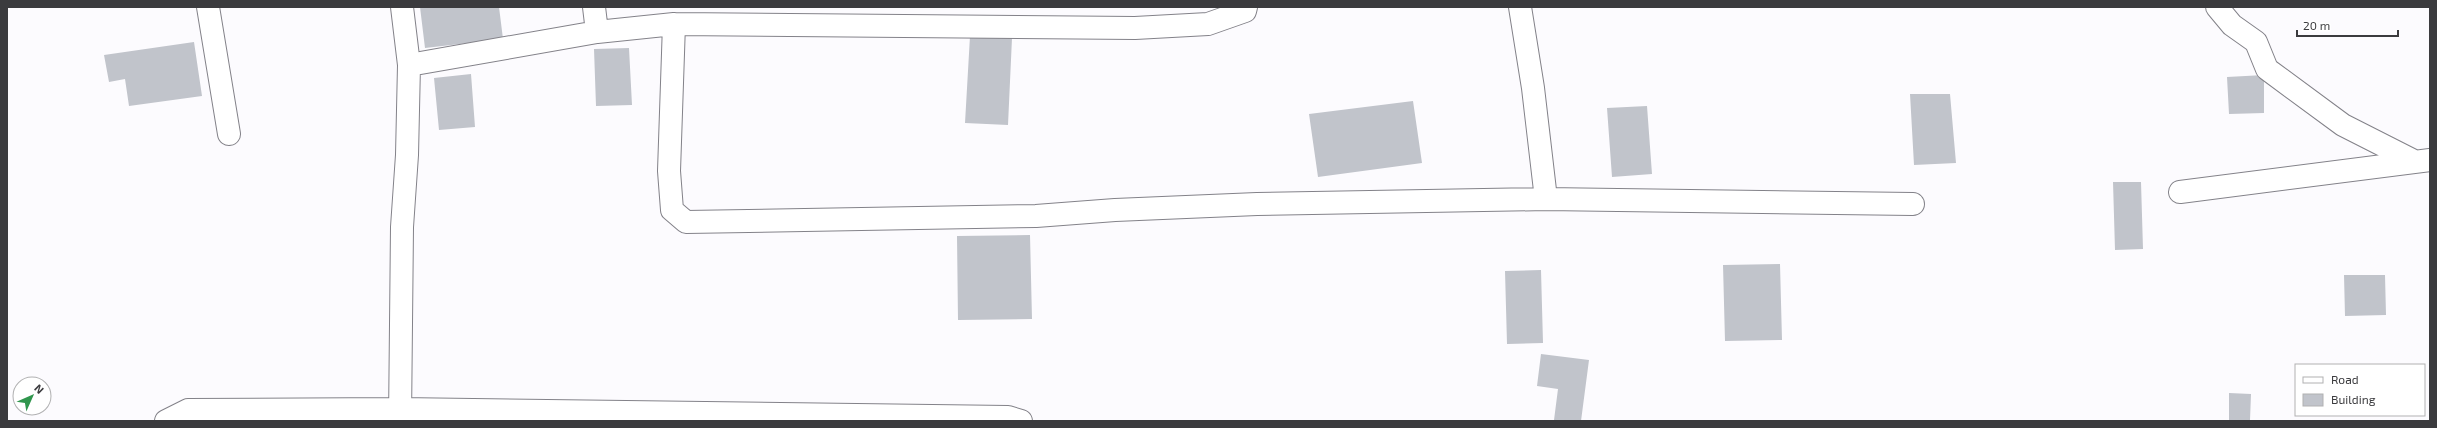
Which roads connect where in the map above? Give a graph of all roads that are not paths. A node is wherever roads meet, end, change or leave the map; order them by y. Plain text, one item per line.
1 (208, 7) edge
2 (402, 7) edge
3 (594, 7) edge
4 (1246, 7) edge
5 (1520, 7) edge
6 (2218, 7) edge
7 (674, 24) junction
8 (597, 32) junction
9 (409, 65) junction
10 (230, 134) dead end
11 (2422, 161) edge
12 (2180, 192) dead end
13 (1546, 199) junction
14 (1913, 204) dead end
15 (400, 415) edge
16 (628, 417) edge
17 (850, 418) edge
18 (166, 421) edge
19 (1021, 421) edge

1 - 10 street
2 - 9 street
3 - 8 street
4 - 7 street
5 - 13 street
6 - 11 street
7 - 8 street
7 - 13 street
8 - 9 street
9 - 15 street
11 - 12 street
13 - 14 street
15 - 16 street
15 - 18 street
16 - 17 street
17 - 19 street

